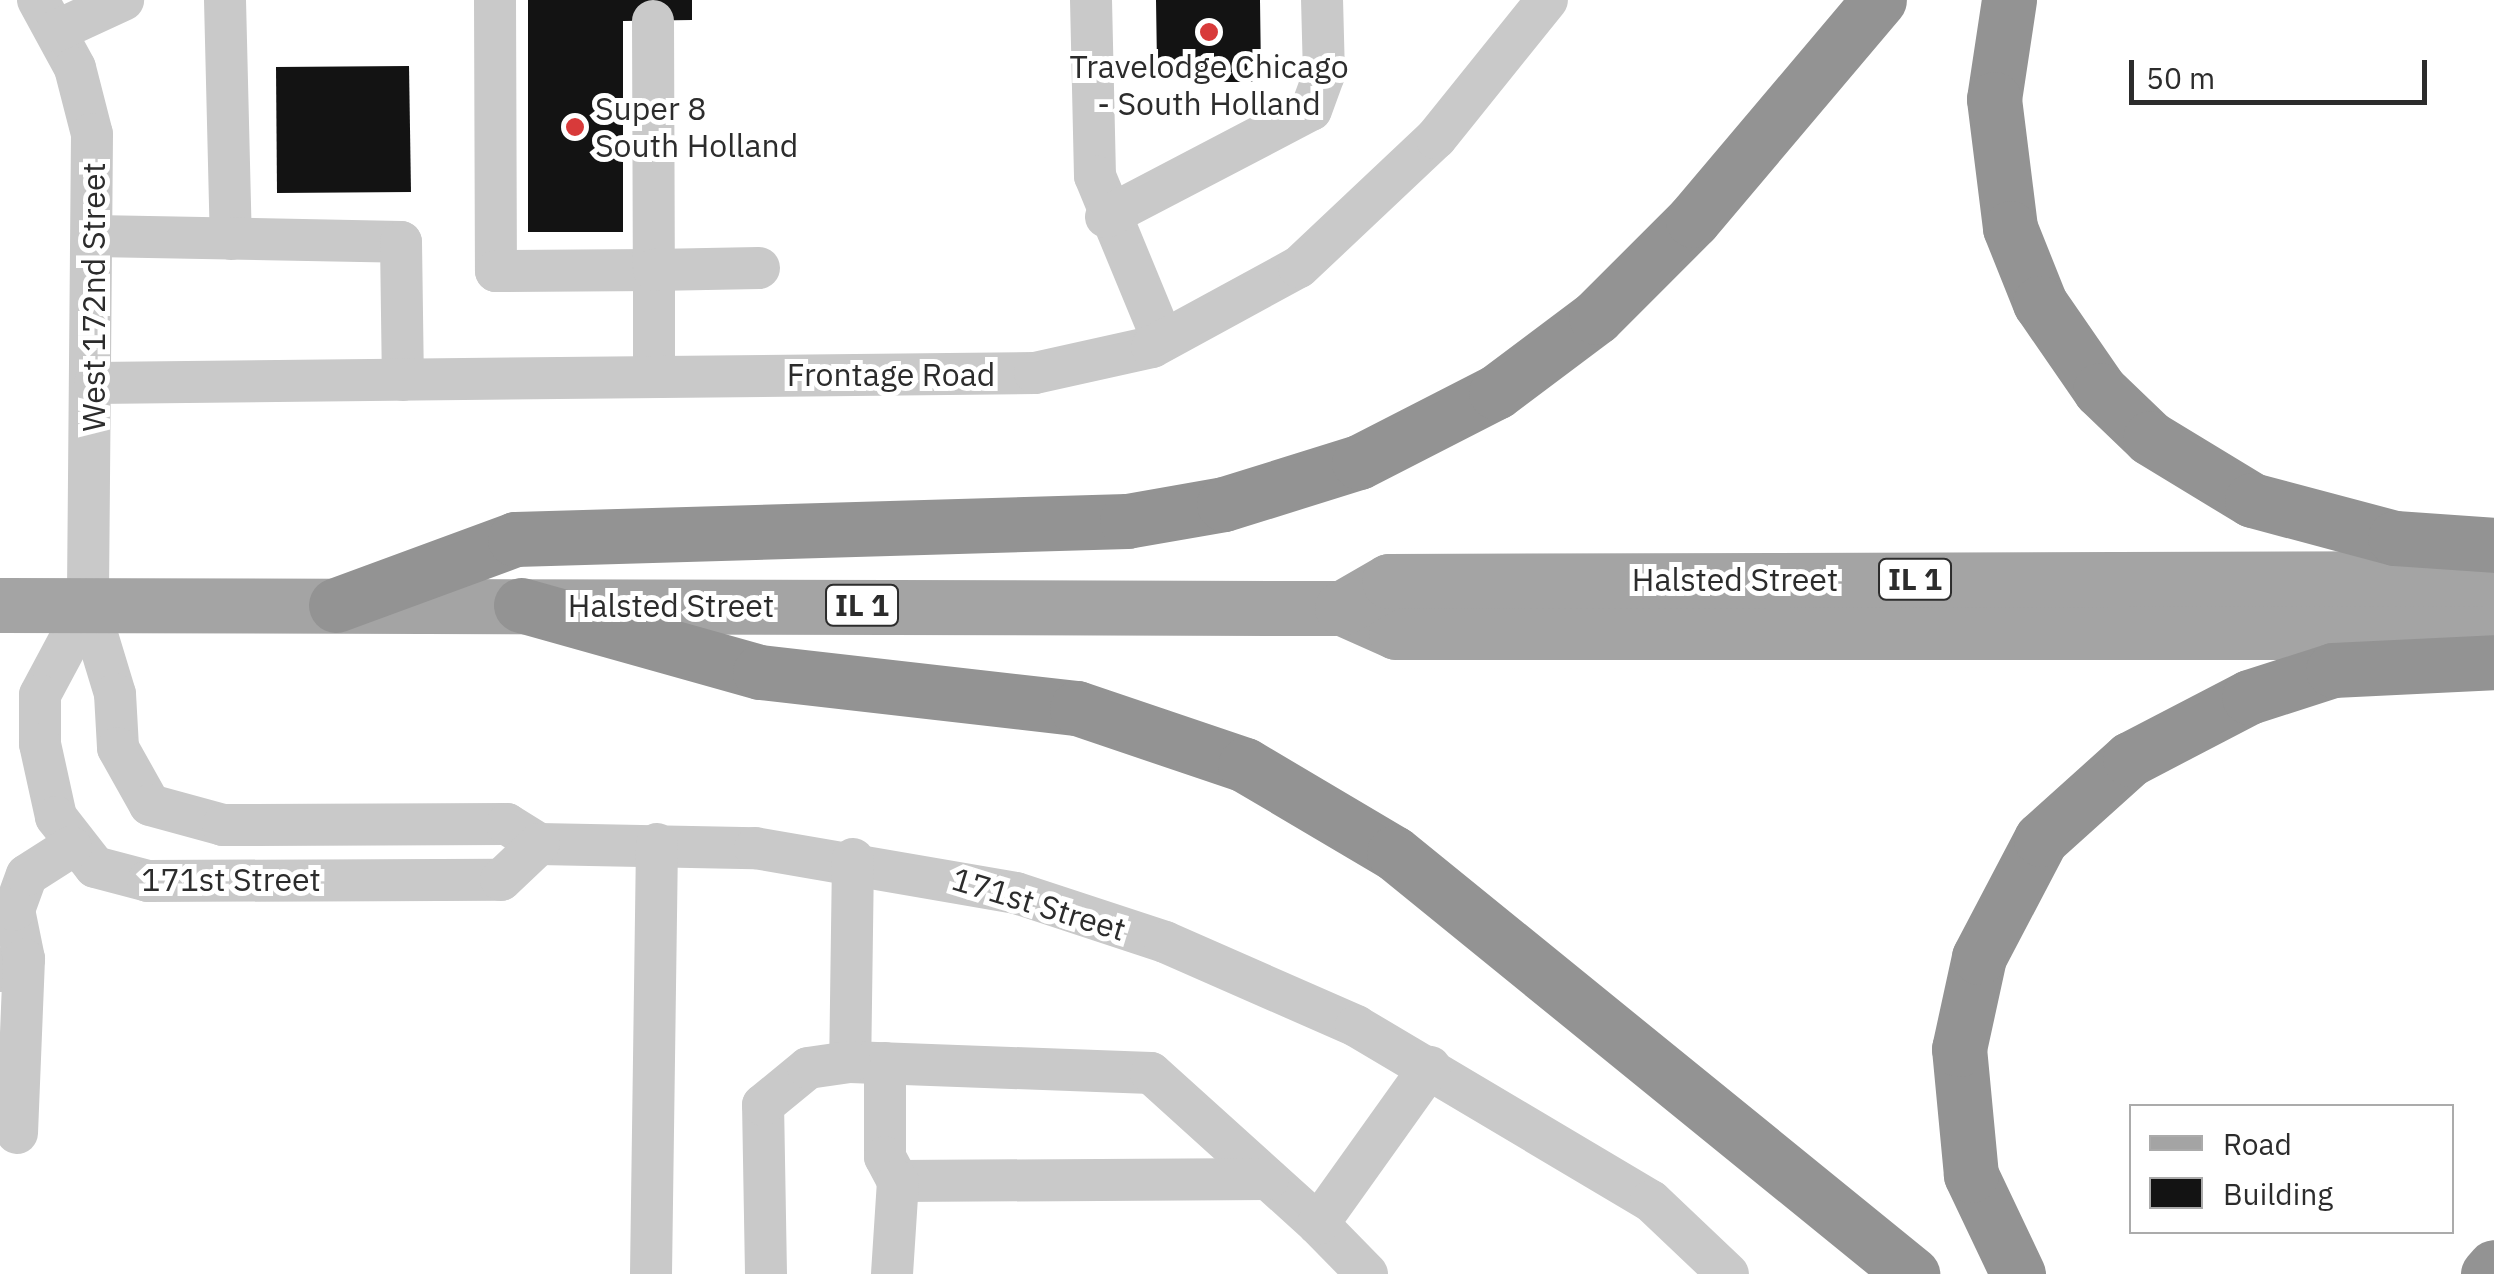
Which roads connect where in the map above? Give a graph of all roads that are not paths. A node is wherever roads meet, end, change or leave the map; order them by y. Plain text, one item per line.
1 (123, 0) edge
2 (225, 0) edge
3 (494, 0) edge
4 (1091, 0) edge
5 (1322, 0) edge
6 (1548, 0) edge
7 (1879, 0) edge
8 (2009, 0) edge
9 (47, 16) edge
10 (653, 20) dead end
11 (1106, 217) junction
12 (95, 236) junction
13 (231, 239) junction
14 (758, 268) dead end
15 (654, 270) junction
16 (1163, 341) junction
17 (654, 376) junction
18 (404, 380) junction
19 (94, 383) junction
20 (2494, 545) edge
21 (2494, 578) edge
22 (0, 605) edge
23 (88, 605) junction
24 (336, 605) junction
25 (521, 605) junction
26 (1342, 608) junction
27 (2494, 632) edge
28 (2494, 662) edge
29 (539, 844) junction
30 (656, 844) junction
31 (71, 847) junction
32 (853, 859) junction
33 (5, 903) edge
34 (12, 965) edge
35 (868, 1063) junction
36 (1438, 1072) junction
37 (17, 1132) dead end
38 (1268, 1179) junction
39 (898, 1181) junction
40 (1318, 1224) junction
41 (2494, 1266) edge
42 (652, 1274) edge
43 (766, 1274) edge
44 (892, 1274) edge
45 (1366, 1274) edge
46 (1728, 1274) edge
47 (1912, 1274) edge
48 (2018, 1274) edge
49 (2488, 1274) edge

1 - 9 street
2 - 13 street
3 - 15 street
4 - 11 street
5 - 11 street
6 - 16 street, Frontage Road
7 - 24 highway
8 - 20 highway
9 - 12 street, West 172nd Street
10 - 15 street
11 - 16 street
12 - 13 street
12 - 19 street, West 172nd Street
13 - 18 street
14 - 15 street
15 - 17 street
16 - 17 street, Frontage Road
17 - 18 street, Frontage Road
18 - 19 street, Frontage Road
19 - 23 street, West 172nd Street
21 - 26 main road, Halsted Street / IL 1
22 - 23 main road, Halsted Street / IL 1
23 - 24 main road, Halsted Street / IL 1
23 - 29 street, 171st Street
23 - 31 street
24 - 25 main road, Halsted Street / IL 1
25 - 26 main road, Halsted Street / IL 1
25 - 47 highway
26 - 27 main road, Halsted Street / IL 1
28 - 48 highway
29 - 30 street, 171st Street
29 - 31 street, 171st Street
30 - 32 street, 171st Street
30 - 42 street
31 - 33 street
32 - 35 street
32 - 36 street, 171st Street
33 - 34 street
34 - 37 street
35 - 38 street
35 - 39 street
35 - 43 street
36 - 40 street
36 - 46 street, 171st Street
38 - 39 street
38 - 40 street
39 - 44 street
40 - 45 street
41 - 49 highway

